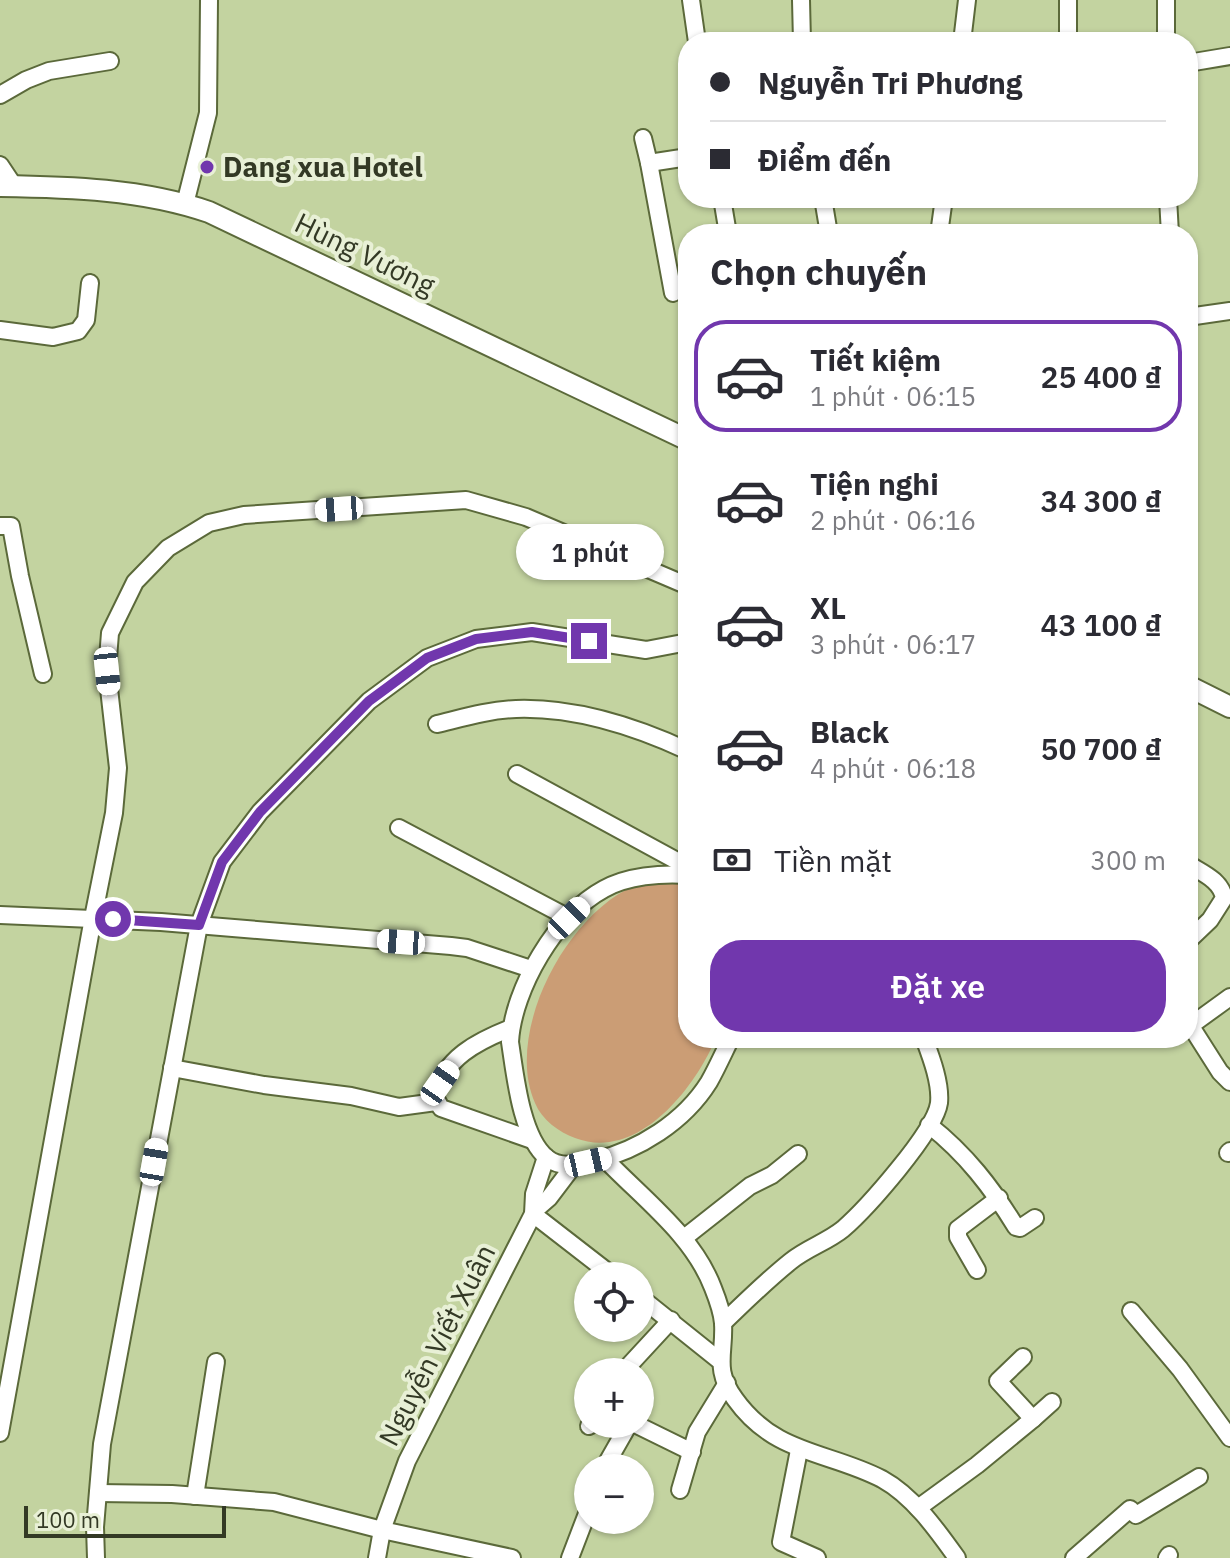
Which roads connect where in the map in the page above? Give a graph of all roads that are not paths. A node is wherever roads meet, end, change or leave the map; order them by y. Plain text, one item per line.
1 (209, 0) edge
2 (691, 0) edge
3 (967, 0) edge
4 (1068, 0) edge
5 (1166, 0) edge
6 (797, 1) edge
7 (696, 32) edge
8 (801, 32) edge
9 (963, 32) edge
10 (1068, 32) edge
11 (1166, 32) edge
12 (1230, 56) edge
13 (110, 61) dead end
14 (1198, 61) edge
15 (0, 95) edge
16 (643, 138) dead end
17 (678, 159) edge
18 (649, 163) junction
19 (0, 165) edge
20 (7, 186) edge
21 (185, 204) junction
22 (90, 283) dead end
23 (673, 293) dead end
24 (1230, 311) edge
25 (1198, 316) edge
26 (0, 330) edge
27 (678, 435) edge
28 (0, 526) edge
29 (678, 582) edge
30 (678, 644) edge
31 (43, 674) dead end
32 (1198, 691) edge
33 (1230, 707) edge
34 (437, 724) dead end
35 (678, 746) edge
36 (517, 774) dead end
37 (399, 828) dead end
38 (678, 866) edge
39 (1198, 870) edge
40 (678, 872) edge
41 (0, 915) edge
42 (93, 918) junction
43 (569, 918) junction
44 (199, 925) junction
45 (1198, 931) edge
46 (531, 969) junction
47 (1230, 997) edge
48 (1198, 1020) edge
49 (511, 1028) junction
50 (1198, 1039) edge
51 (726, 1048) edge
52 (927, 1048) edge
53 (172, 1068) junction
54 (1230, 1082) edge
55 (436, 1102) junction
56 (929, 1125) junction
57 (532, 1140) junction
58 (798, 1154) dead end
59 (546, 1157) junction
60 (604, 1158) junction
61 (574, 1165) junction
62 (999, 1198) junction
63 (533, 1212) junction
64 (1035, 1218) dead end
65 (684, 1238) junction
66 (596, 1262) edge
67 (977, 1270) dead end
68 (654, 1307) edge
69 (1131, 1311) dead end
70 (671, 1320) junction
71 (723, 1323) junction
72 (1023, 1357) dead end
73 (636, 1358) edge
74 (720, 1361) junction
75 (216, 1362) dead end
76 (727, 1383) junction
77 (1052, 1402) dead end
78 (1033, 1419) junction
79 (0, 1433) edge
80 (654, 1433) edge
81 (1230, 1438) edge
82 (799, 1450) junction
83 (692, 1452) junction
84 (1199, 1477) dead end
85 (680, 1490) dead end
86 (98, 1493) junction
87 (195, 1496) junction
88 (918, 1508) junction
89 (382, 1530) junction
90 (579, 1534) edge
91 (830, 1557) edge
92 (96, 1558) edge
93 (377, 1558) edge
94 (512, 1558) edge
95 (570, 1558) edge
96 (820, 1558) edge
97 (957, 1558) edge
98 (1074, 1558) edge

1 - 21 street
2 - 7 street
3 - 9 street
4 - 10 street
5 - 11 street
6 - 8 street
12 - 14 street
13 - 15 street
16 - 18 street
17 - 18 street
18 - 23 street
19 - 20 street
20 - 21 main road, Hùng Vương
21 - 27 main road, Hùng Vương
22 - 26 street
24 - 25 street
28 - 31 street
29 - 42 street
30 - 44 street
32 - 33 main road
34 - 35 street
36 - 38 street
37 - 43 street
39 - 45 street
40 - 43 street
41 - 42 street
42 - 44 street
42 - 79 street
43 - 46 street
44 - 46 street
44 - 53 street
46 - 49 street
47 - 48 street
49 - 55 street
49 - 57 street
50 - 54 street
51 - 60 street
52 - 56 street
53 - 55 street
53 - 86 street
55 - 57 street
56 - 62 street
56 - 71 street
57 - 59 street
58 - 65 street
59 - 61 street
59 - 63 street, Nguyễn Viết Xuân
60 - 61 street
60 - 65 street
61 - 63 street
62 - 64 street
62 - 67 street
63 - 66 street
63 - 89 street, Nguyễn Viết Xuân
65 - 71 street
68 - 70 street
69 - 81 street
70 - 73 street
70 - 74 street
71 - 74 street
72 - 78 street
74 - 76 street
75 - 87 street
76 - 82 street
76 - 83 street
77 - 78 street
78 - 88 street
80 - 83 street
82 - 88 street
82 - 96 street
83 - 85 street
84 - 98 street
86 - 87 street
86 - 92 street
87 - 89 street
88 - 97 street
89 - 93 street, Nguyễn Viết Xuân
89 - 94 street
90 - 95 street
91 - 96 street

